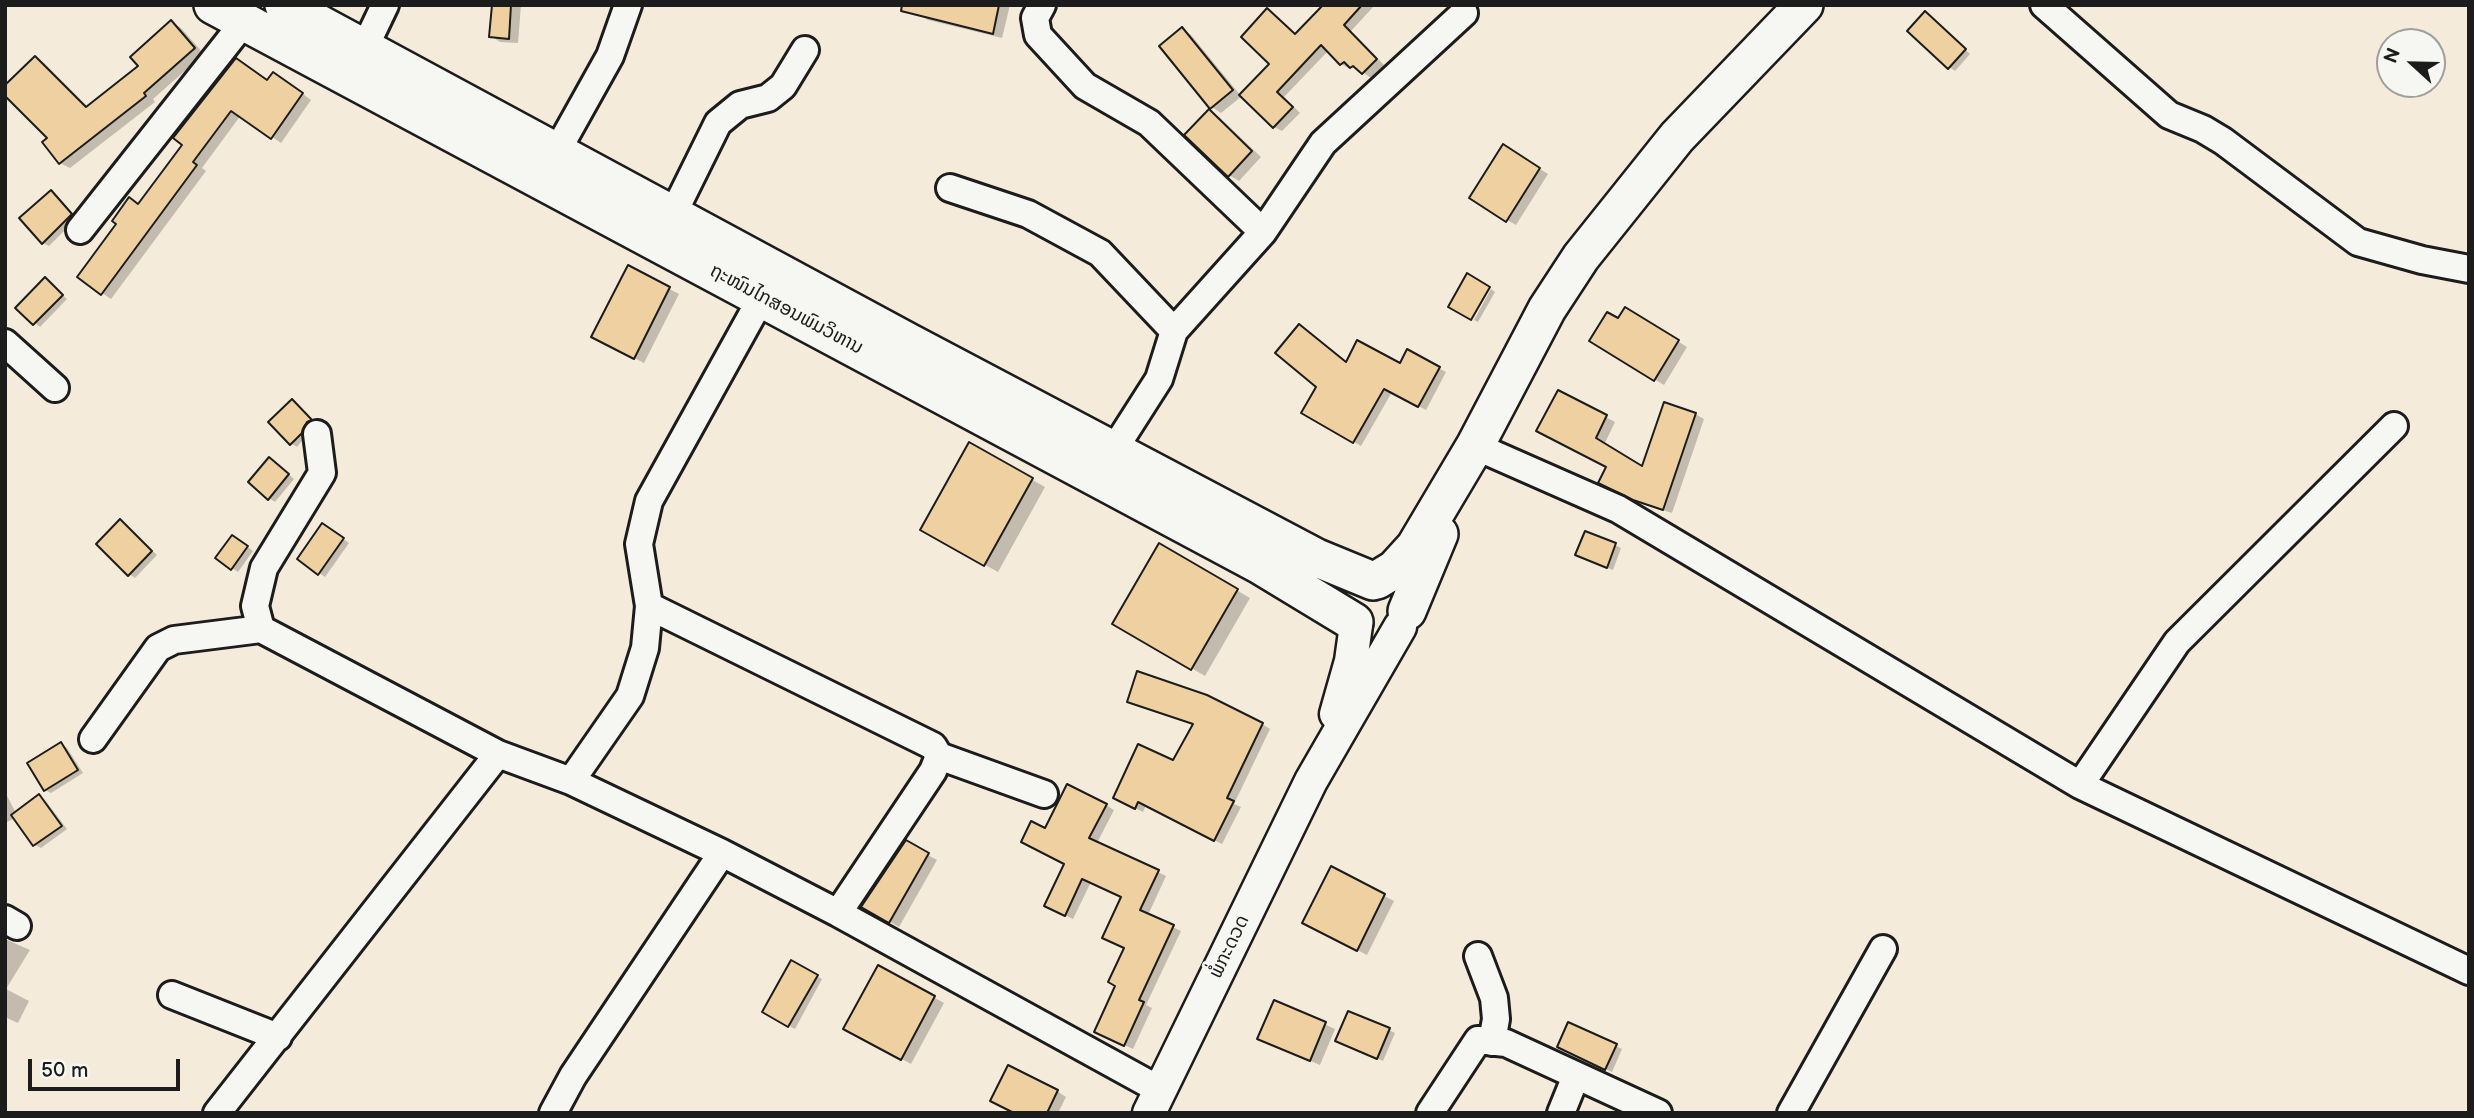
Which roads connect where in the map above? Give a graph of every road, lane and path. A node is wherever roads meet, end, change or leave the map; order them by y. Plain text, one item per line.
1 (284, 5) edge
2 (385, 5) edge
3 (628, 5) edge
4 (1042, 5) edge
5 (1804, 5) edge
6 (2044, 5) edge
7 (1464, 12) dead end
8 (229, 13) edge
9 (364, 49) junction
10 (805, 50) dead end
11 (557, 151) junction
12 (950, 188) dead end
13 (673, 214) junction
14 (80, 230) dead end
15 (1263, 232) junction
16 (2469, 269) edge
17 (762, 297) junction
18 (1174, 331) junction
19 (5, 343) edge
20 (901, 355) junction
21 (55, 388) dead end
22 (2394, 426) dead end
23 (317, 434) dead end
24 (1475, 446) junction
25 (1114, 451) junction
26 (1375, 580) junction
27 (649, 606) junction
28 (1404, 619) junction
29 (1355, 623) junction
30 (261, 629) junction
31 (93, 739) dead end
32 (498, 754) junction
33 (939, 756) junction
34 (572, 781) junction
35 (1311, 781) junction
36 (2080, 785) junction
37 (1044, 794) dead end
38 (722, 853) junction
39 (838, 913) junction
40 (1883, 948) dead end
41 (1478, 956) dead end
42 (2469, 971) edge
43 (172, 995) dead end
44 (278, 1037) junction
45 (1492, 1042) junction
46 (1576, 1076) junction
47 (1153, 1107) edge
48 (218, 1113) edge
49 (553, 1113) edge
50 (1430, 1113) edge
51 (1561, 1113) edge
52 (1658, 1113) edge
53 (1791, 1113) edge

1 - 9 highway, ຖະໜົນໄກສອນພົມວິຫານ
2 - 9 street
3 - 11 street
4 - 15 street
5 - 24 highway
6 - 16 street
7 - 15 street
8 - 14 street
8 - 17 highway, ຖະໜົນໄກສອນພົມວິຫານ
9 - 11 highway, ຖະໜົນໄກສອນພົມວິຫານ
10 - 13 street
11 - 13 highway, ຖະໜົນໄກສອນພົມວິຫານ
12 - 18 street
13 - 20 highway, ຖະໜົນໄກສອນພົມວິຫານ
15 - 18 street
17 - 20 highway, ຖະໜົນໄກສອນພົມວິຫານ
17 - 27 street
18 - 25 street
19 - 21 street
20 - 25 highway, ຖະໜົນໄກສອນພົມວິຫານ
20 - 29 highway, ຖະໜົນໄກສອນພົມວິຫານ
22 - 36 street
23 - 30 street
24 - 26 highway
24 - 28 highway
24 - 36 street
25 - 26 highway, ຖະໜົນໄກສອນພົມວິຫານ
26 - 28 highway
26 - 29 highway
27 - 33 street
27 - 34 street
28 - 29 highway
28 - 35 main road
29 - 35 main road
30 - 31 street
30 - 32 street
32 - 34 street
32 - 44 street
33 - 37 street
33 - 39 street
34 - 38 street
35 - 47 main road, ພໍ່ກະດວດ
36 - 42 street
38 - 39 street
38 - 49 street
39 - 47 street
40 - 53 street
41 - 45 street
43 - 44 street
44 - 48 street
45 - 46 street
45 - 50 street
46 - 51 street
46 - 52 street

